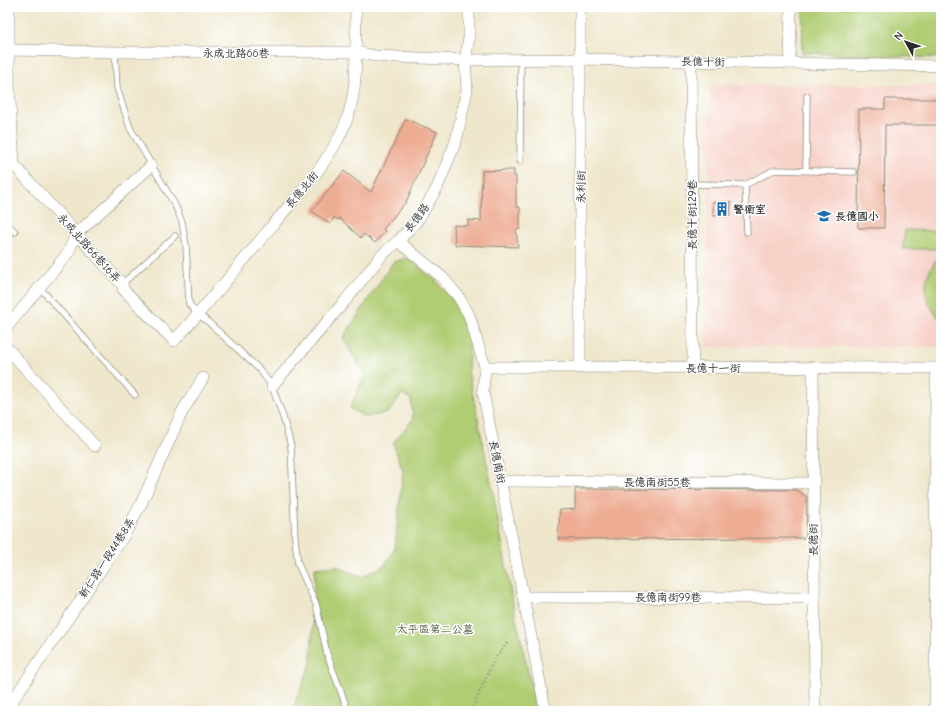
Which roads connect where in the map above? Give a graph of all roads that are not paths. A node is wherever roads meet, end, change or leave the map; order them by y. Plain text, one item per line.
1 (9, 7) edge
2 (356, 7) edge
3 (469, 7) edge
4 (580, 7) edge
5 (791, 7) edge
6 (8, 50) edge
7 (115, 52) junction
8 (355, 52) junction
9 (521, 59) junction
10 (580, 59) junction
11 (465, 60) junction
12 (691, 62) junction
13 (790, 63) junction
14 (941, 66) edge
15 (807, 96) dead end
16 (10, 153) edge
17 (520, 161) dead end
18 (151, 166) junction
19 (806, 170) junction
20 (854, 172) dead end
21 (692, 184) junction
22 (746, 185) junction
23 (7, 224) edge
24 (15, 232) dead end
25 (747, 232) dead end
26 (76, 234) junction
27 (175, 236) dead end
28 (398, 241) junction
29 (122, 284) junction
30 (40, 288) junction
31 (198, 315) junction
32 (7, 327) edge
33 (174, 341) joint
34 (7, 348) edge
35 (484, 367) junction
36 (580, 368) junction
37 (693, 368) junction
38 (813, 368) junction
39 (938, 368) edge
40 (203, 378) dead end
41 (272, 386) junction
42 (135, 395) dead end
43 (95, 446) dead end
44 (501, 481) junction
45 (813, 483) junction
46 (523, 597) junction
47 (814, 598) junction
48 (7, 709) edge
49 (348, 711) edge
50 (549, 711) edge
51 (815, 711) edge
52 (935, 711) edge

1 - 6 street, 永成北路66巷16弄
2 - 8 street, 長億北街
3 - 11 street, 長億路
4 - 10 street, 永利街
5 - 13 street
6 - 7 street, 永成北路66巷
6 - 16 street, 永成北路66巷16弄
7 - 8 street, 永成北路66巷
7 - 18 lane
8 - 11 street, 永成北路66巷
8 - 31 street, 長億北街
9 - 10 street, 長億十街
9 - 11 street, 長億十街
9 - 17 lane
10 - 12 street, 長億十街
10 - 36 street, 永利街
11 - 28 street, 長億路
12 - 13 street, 長億十街
12 - 21 street, 長億十街129巷
13 - 14 street, 長億十街
15 - 19 lane
16 - 26 street, 永成北路66巷16弄
18 - 26 street
18 - 31 lane
19 - 20 lane
19 - 22 lane
21 - 22 lane
21 - 37 street, 長億十街129巷
22 - 25 lane
23 - 24 lane
26 - 29 street, 永成北路66巷16弄
26 - 30 street
27 - 29 lane
28 - 35 street, 長億南街
28 - 41 street, 長億路
29 - 33 street, 永成北路66巷16弄
30 - 32 street
30 - 42 lane
31 - 33 street, 長億北街
31 - 41 lane
34 - 43 street
35 - 36 street, 長億十一街
35 - 44 street, 長億南街
36 - 37 street, 長億十一街
37 - 38 street, 長億十一街
38 - 39 street, 長億十一街
38 - 45 street, 長德街
39 - 52 street
40 - 48 street, 新仁路一段44巷8弄
41 - 49 lane
44 - 45 street, 長億南街55巷
44 - 46 street, 長億南街
45 - 47 street, 長德街
46 - 47 street, 長億南街99巷
46 - 50 street, 長億南街
47 - 51 street, 長德街

